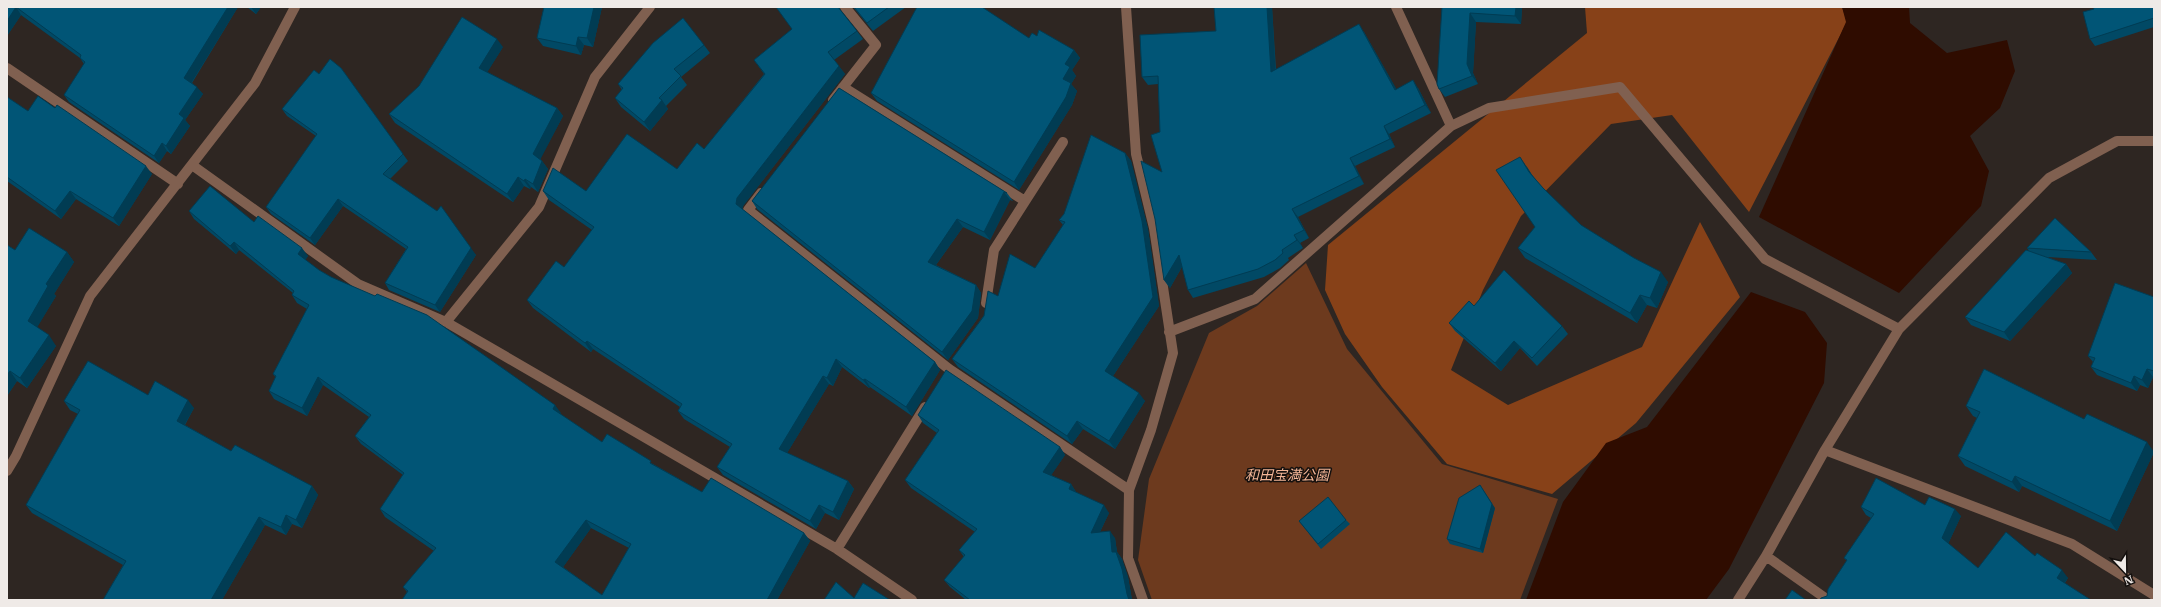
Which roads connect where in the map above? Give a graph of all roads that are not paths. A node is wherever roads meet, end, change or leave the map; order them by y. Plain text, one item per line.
1 (296, 7) edge
2 (650, 7) edge
3 (845, 7) edge
4 (1126, 7) edge
5 (1396, 7) edge
6 (7, 68) edge
7 (843, 88) junction
8 (828, 106) edge
9 (1451, 126) junction
10 (1063, 142) dead end
11 (2154, 142) edge
12 (192, 165) junction
13 (178, 184) junction
14 (767, 185) edge
15 (1025, 201) junction
16 (985, 313) edge
17 (446, 322) junction
18 (1899, 329) junction
19 (1168, 332) junction
20 (932, 396) edge
21 (1825, 450) junction
22 (7, 470) edge
23 (1129, 490) junction
24 (837, 549) junction
25 (1766, 556) junction
26 (2154, 595) edge
27 (912, 600) edge
28 (1143, 600) edge
29 (1738, 600) edge
30 (1828, 600) edge

1 - 12 street
2 - 17 street
3 - 7 street
4 - 19 street
5 - 9 street
6 - 13 street
7 - 8 street
7 - 15 street
9 - 18 street
9 - 19 street
10 - 15 street
11 - 18 street
12 - 13 street
12 - 17 street
13 - 22 street
14 - 23 street
15 - 16 street
17 - 24 street
18 - 21 street
19 - 23 street
20 - 24 street
21 - 25 street
21 - 26 street
23 - 28 street
24 - 27 street
25 - 29 street
25 - 30 street

